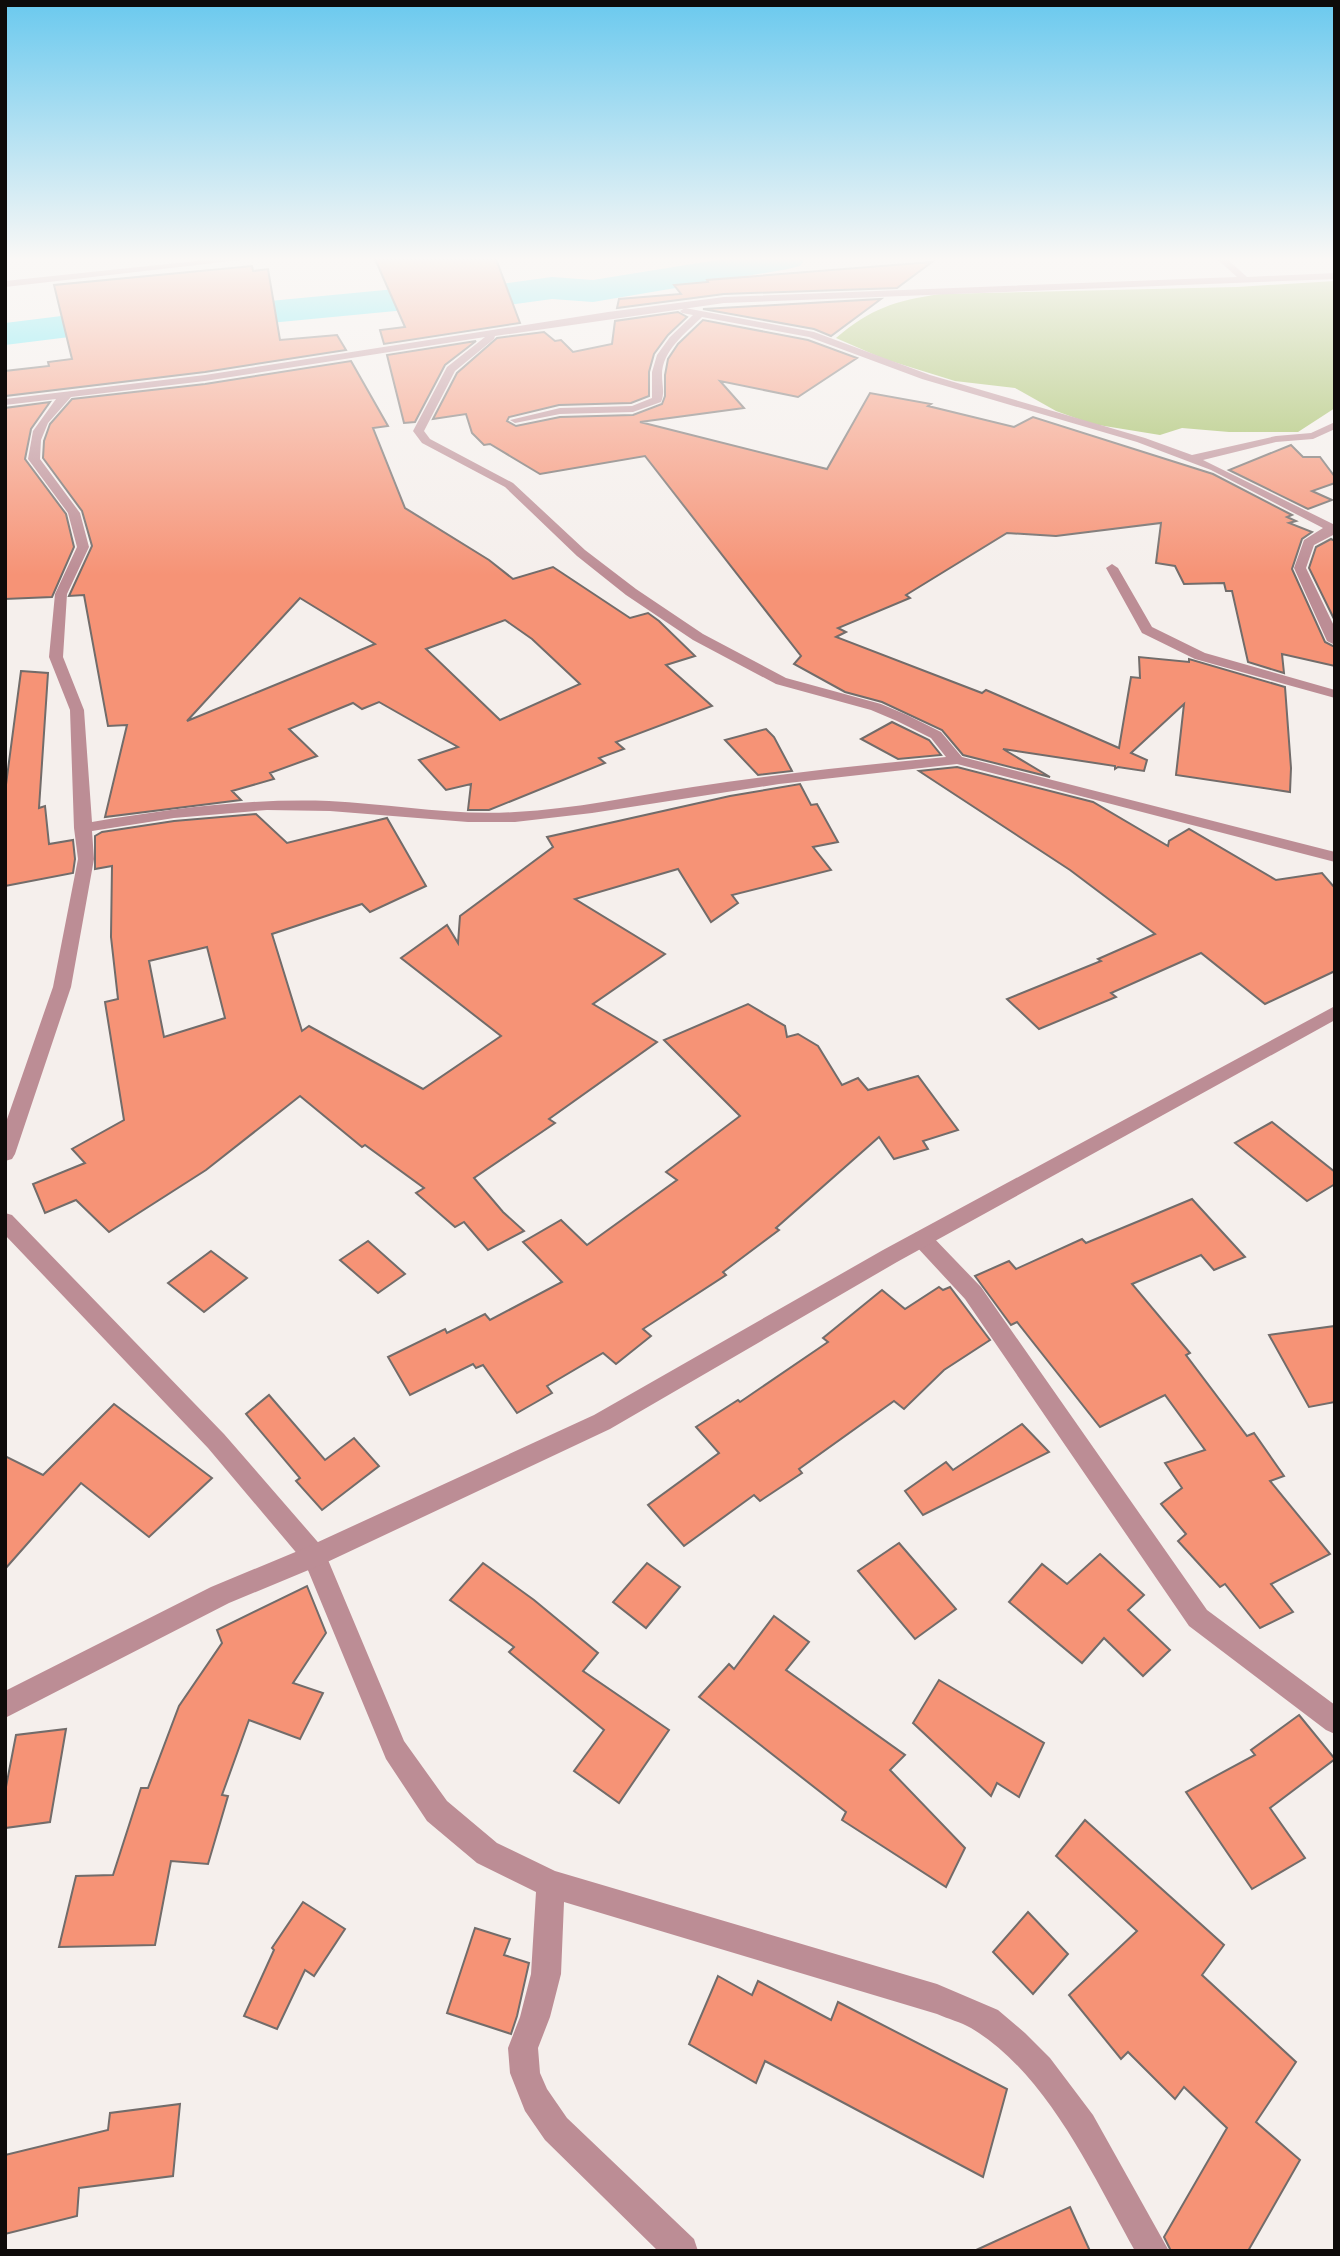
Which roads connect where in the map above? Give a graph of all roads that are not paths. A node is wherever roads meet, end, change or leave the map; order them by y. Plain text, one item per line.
1 (294, 364) edge
2 (456, 364) edge
3 (658, 364) edge
4 (892, 364) edge
5 (67, 395) junction
6 (5, 402) edge
7 (515, 421) dead end
8 (1335, 425) edge
9 (1191, 458) junction
10 (1333, 529) edge
11 (1112, 568) dead end
12 (1334, 641) edge
13 (1335, 694) edge
14 (957, 760) junction
15 (82, 828) junction
16 (1335, 857) edge
17 (1335, 1012) edge
18 (5, 1154) edge
19 (5, 1221) edge
20 (922, 1239) junction
21 (314, 1556) junction
22 (5, 1704) edge
23 (1335, 1721) edge
24 (551, 1884) junction
25 (682, 2251) edge
26 (1153, 2251) edge

1 - 5 street
2 - 14 street
3 - 7 street
4 - 9 street
5 - 6 street
5 - 15 street
8 - 9 street
9 - 10 street
10 - 12 street
11 - 13 street
14 - 15 street
14 - 16 street
15 - 18 street
17 - 20 street
19 - 21 street
20 - 21 street
20 - 23 street
21 - 22 street
21 - 24 street
24 - 25 street
24 - 26 street

